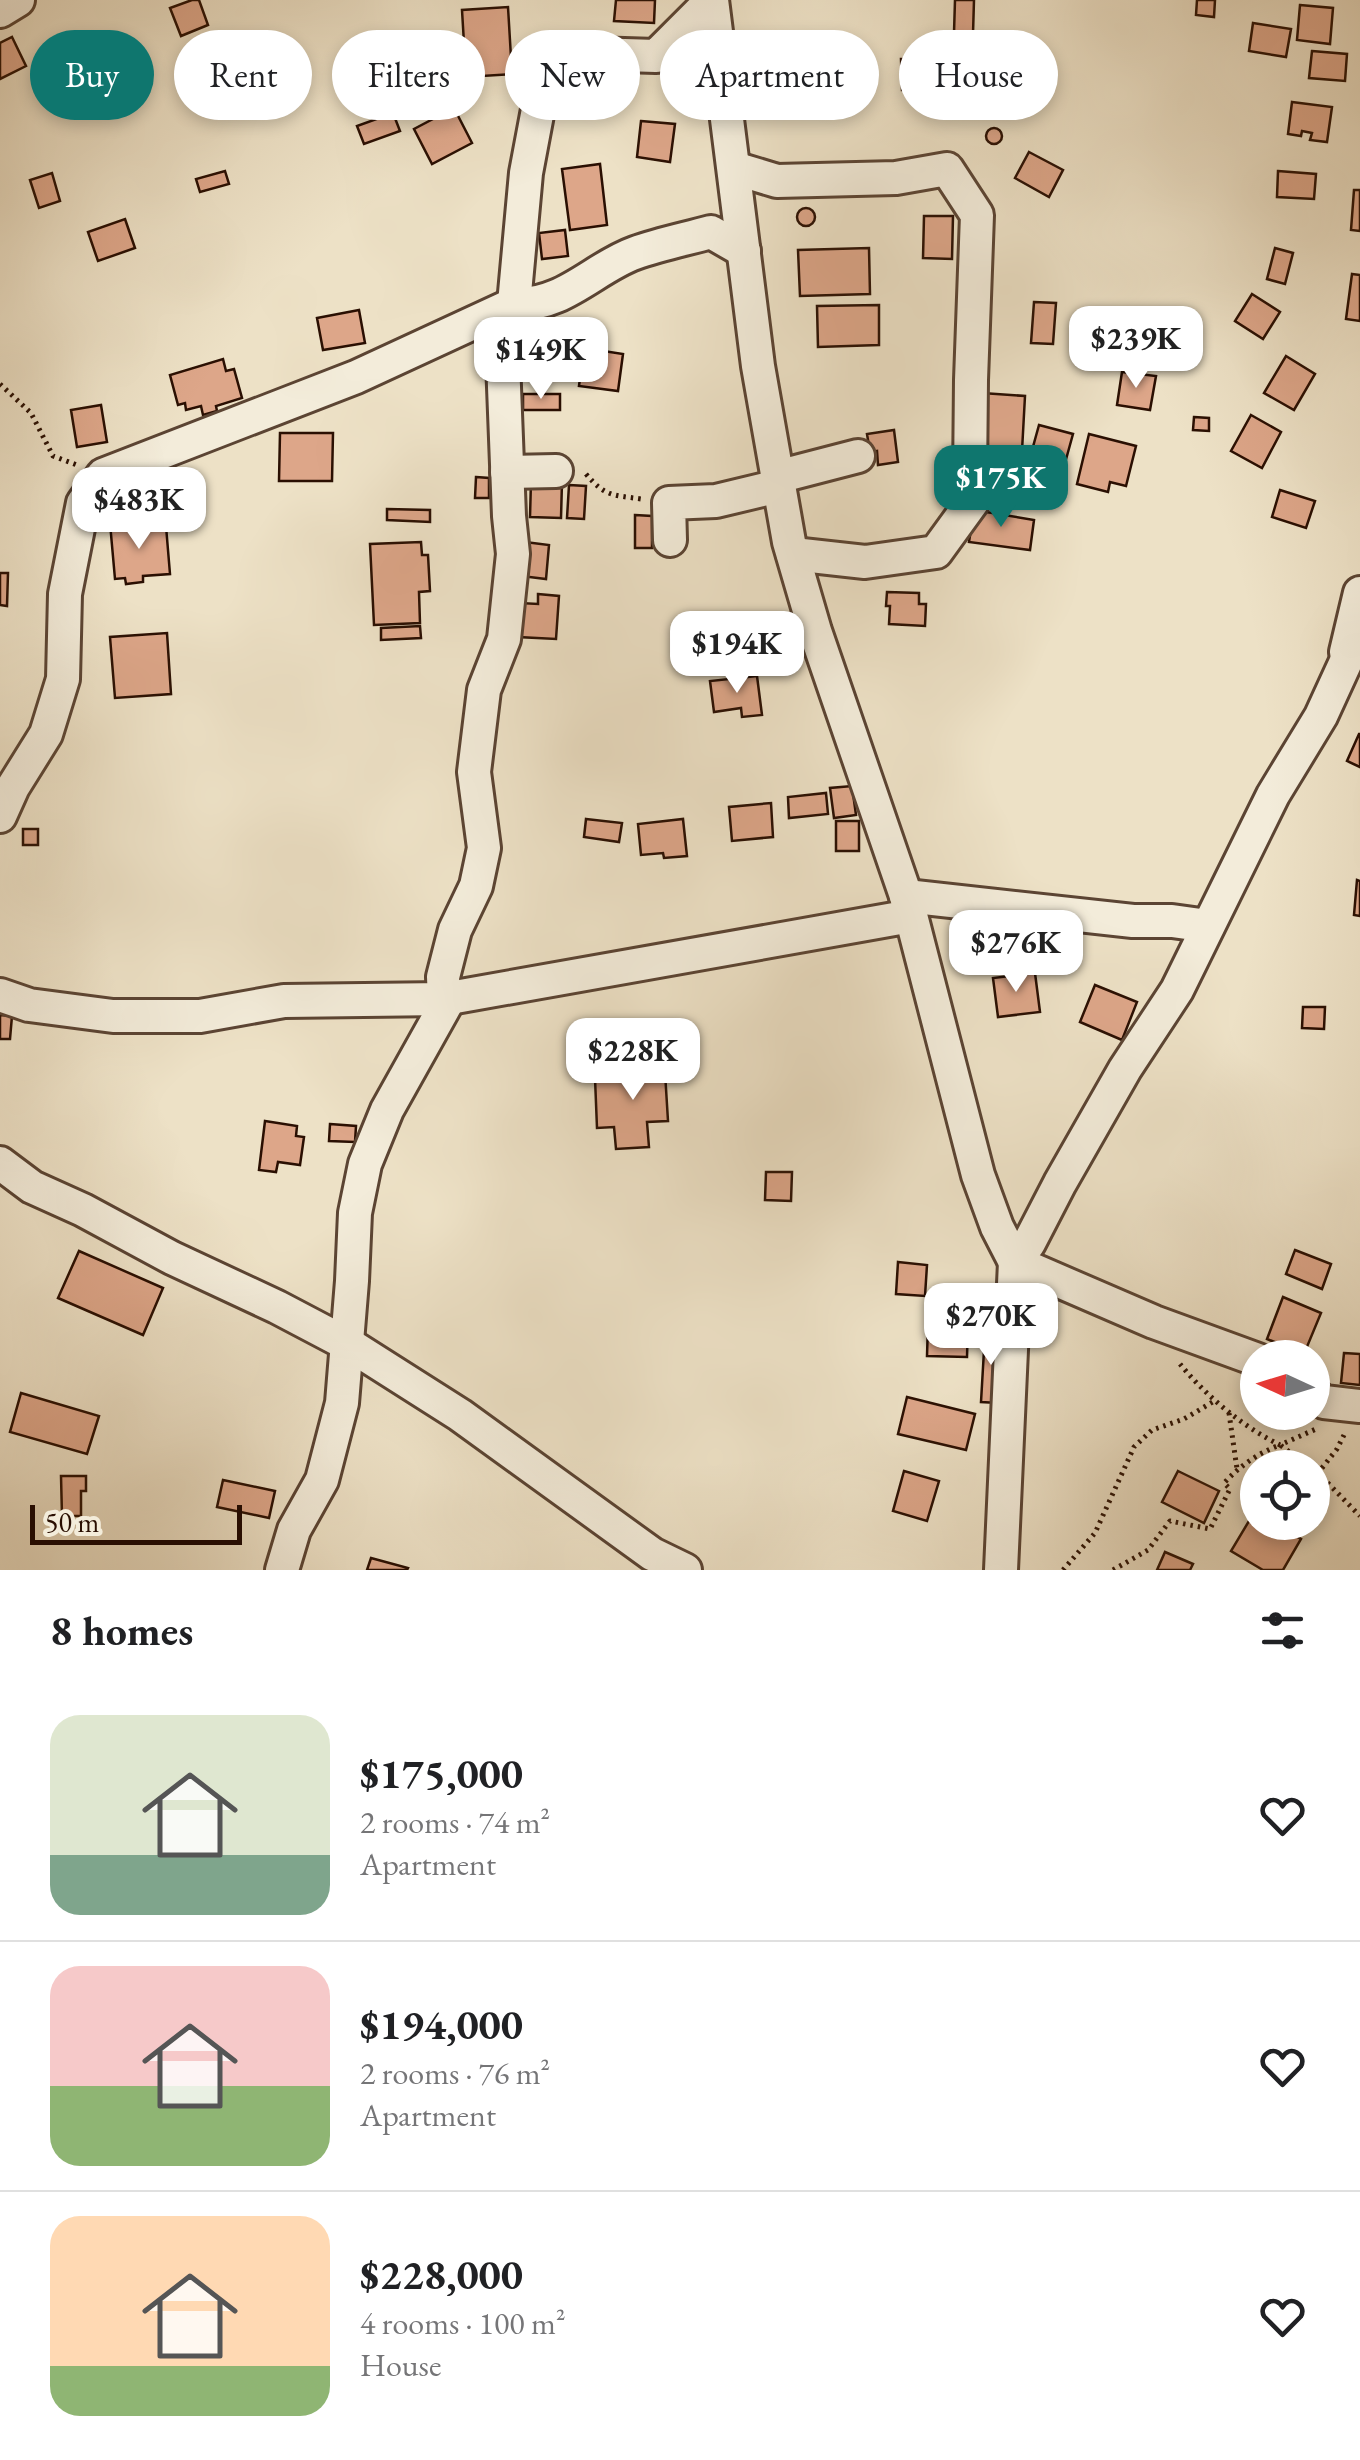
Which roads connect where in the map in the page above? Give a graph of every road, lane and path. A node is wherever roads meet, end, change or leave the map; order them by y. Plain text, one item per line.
1 (18, 0) edge
2 (712, 0) edge
3 (0, 12) edge
4 (734, 168) junction
5 (744, 250) junction
6 (514, 304) junction
7 (0, 384) edge
8 (858, 456) dead end
9 (556, 471) joint
10 (507, 472) junction
11 (103, 474) junction
12 (778, 481) junction
13 (669, 503) junction
14 (670, 540) dead end
15 (793, 554) junction
16 (1360, 593) edge
17 (1360, 631) edge
18 (1340, 676) junction
19 (0, 816) edge
20 (908, 906) junction
21 (1208, 926) junction
22 (0, 995) edge
23 (447, 999) junction
24 (0, 1163) edge
25 (1015, 1262) junction
26 (1154, 1322) junction
27 (346, 1343) junction
28 (1240, 1353) edge
29 (1216, 1400) junction
30 (1330, 1406) edge
31 (1229, 1410) junction
32 (1352, 1419) edge
33 (1314, 1430) edge
34 (1280, 1445) junction
35 (1287, 1450) edge
36 (1330, 1455) edge
37 (1236, 1469) junction
38 (1330, 1486) edge
39 (1360, 1516) edge
40 (282, 1570) edge
41 (685, 1570) edge
42 (1001, 1570) edge
43 (1063, 1570) edge
44 (1113, 1570) edge

1 - 3 street
2 - 4 street
2 - 6 street
4 - 5 street
4 - 15 street
5 - 6 street
5 - 12 street
6 - 10 street
6 - 11 street
7 - 11 path
8 - 12 street
9 - 10 street
9 - 13 path
10 - 23 street
11 - 19 street
12 - 13 street
12 - 15 street
13 - 14 street
15 - 20 street
16 - 18 street
17 - 18 street
18 - 21 street
20 - 21 street
20 - 23 street
20 - 25 street
21 - 25 street
22 - 23 street
23 - 27 street
24 - 27 street
25 - 26 street
25 - 42 street
26 - 28 street
26 - 29 path
27 - 40 street
27 - 41 street
29 - 31 path
29 - 43 path
30 - 32 street
31 - 34 path
31 - 37 path
32 - 36 path
33 - 34 path
34 - 35 path
34 - 37 path
37 - 44 path
38 - 39 path

